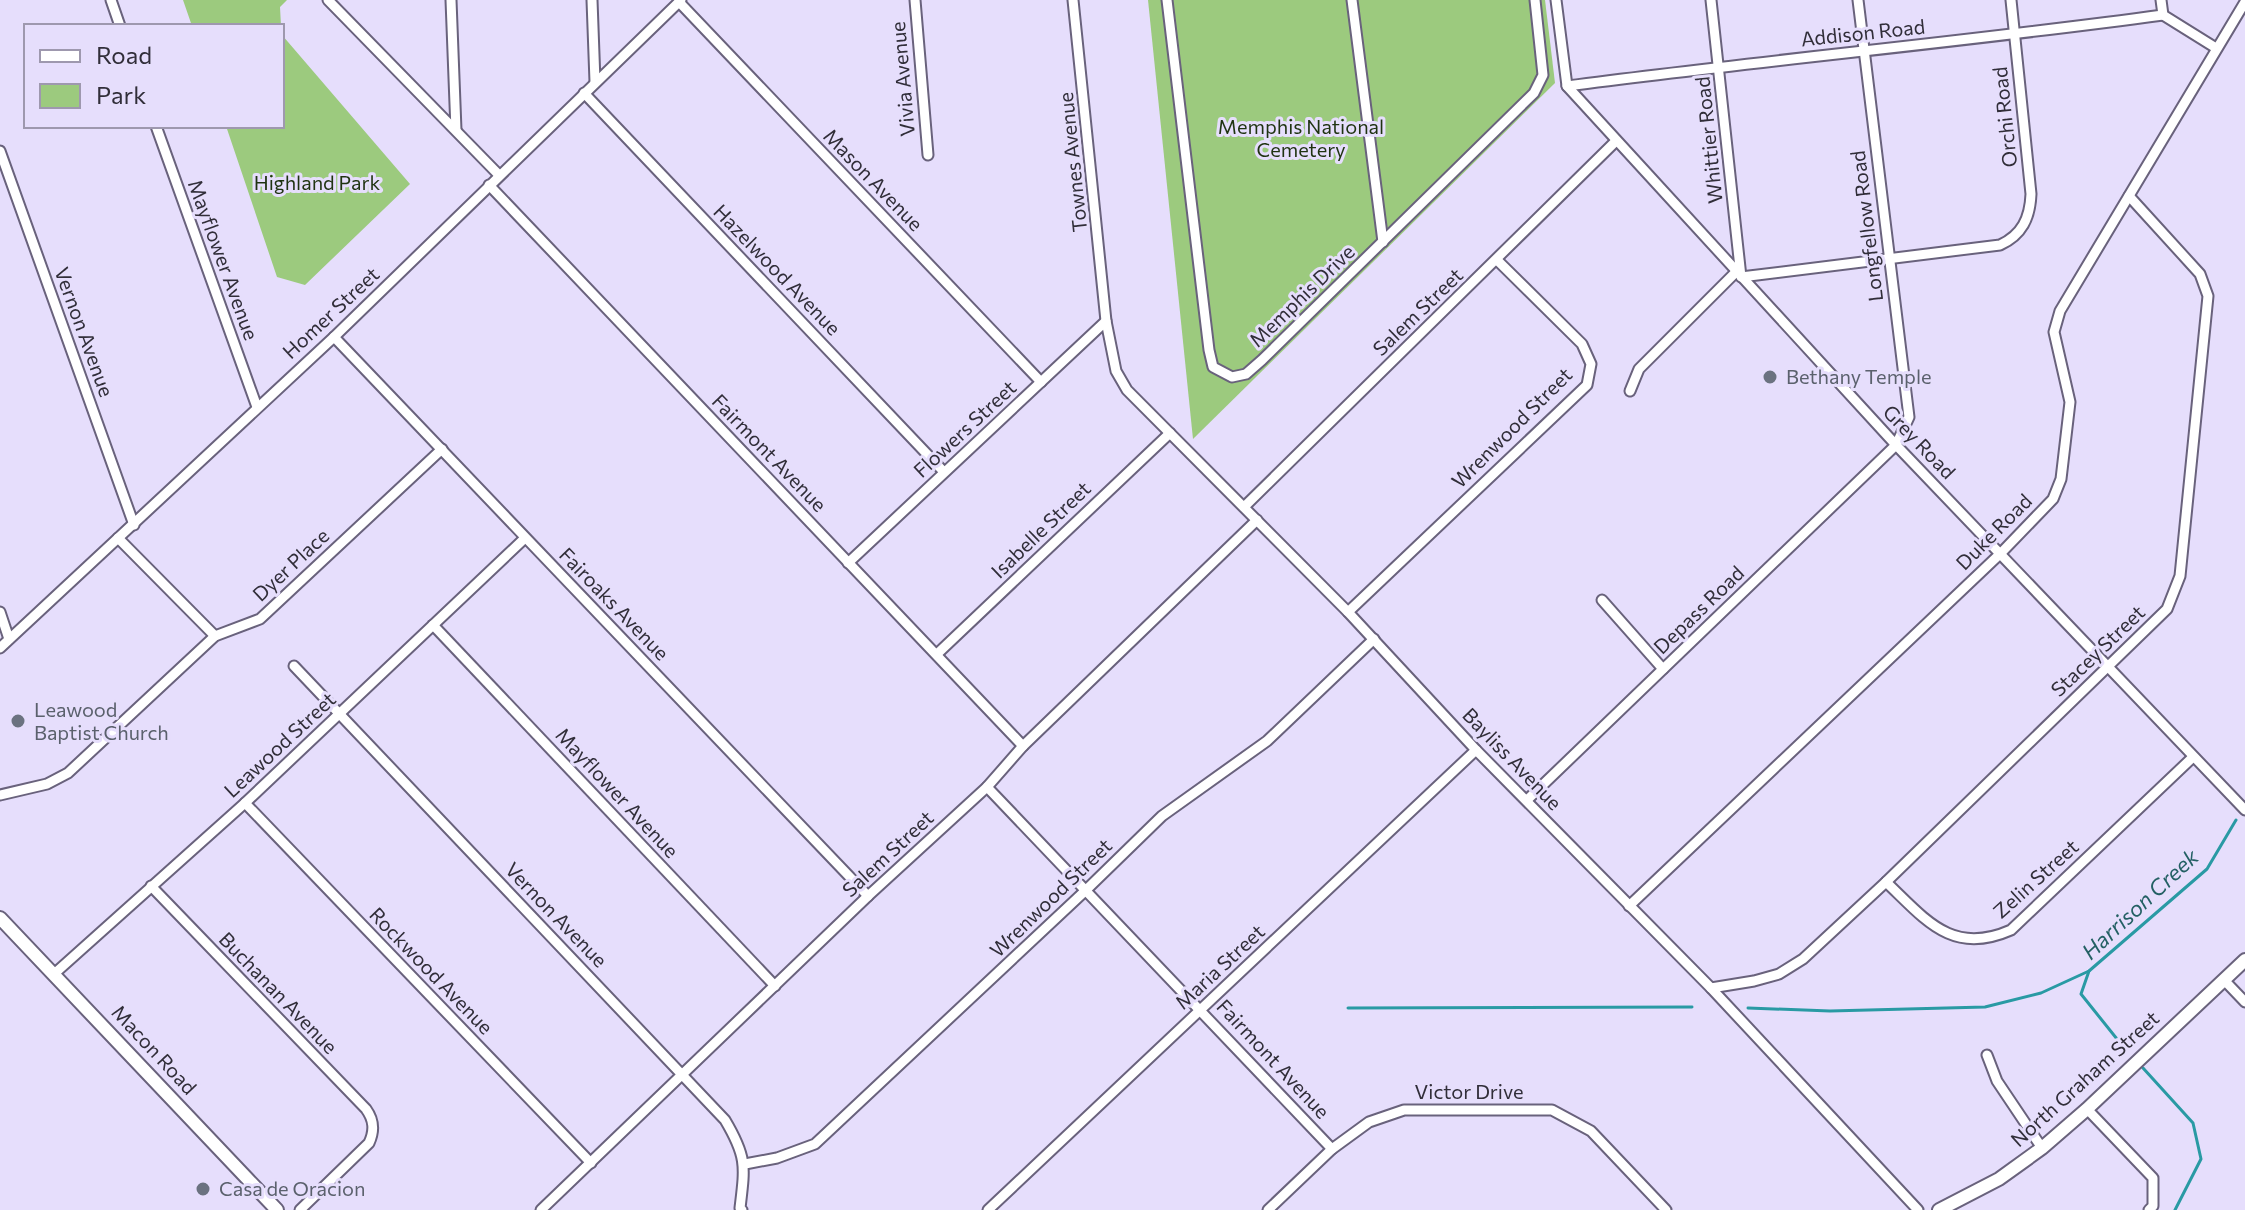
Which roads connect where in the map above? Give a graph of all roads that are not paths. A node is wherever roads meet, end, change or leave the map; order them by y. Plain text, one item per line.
1 (111, 0) edge
2 (328, 0) edge
3 (451, 0) edge
4 (592, 0) edge
5 (915, 0) edge
6 (1073, 0) edge
7 (1167, 0) edge
8 (1352, 0) edge
9 (1535, 0) edge
10 (1556, 0) edge
11 (1711, 0) edge
12 (1858, 0) edge
13 (2011, 0) edge
14 (2161, 0) edge
15 (680, 1) edge
16 (2245, 2) edge
17 (2163, 15) junction
18 (119, 24) edge
19 (2015, 35) junction
20 (2216, 48) junction
21 (1864, 52) junction
22 (1719, 66) junction
23 (595, 82) junction
24 (1567, 86) junction
25 (584, 93) junction
26 (157, 128) edge
27 (456, 130) junction
28 (1616, 141) junction
29 (0, 151) edge
30 (928, 155) dead end
31 (499, 175) junction
32 (489, 185) junction
33 (2129, 196) junction
34 (1383, 242) junction
35 (1888, 259) junction
36 (1497, 260) junction
37 (1738, 274) junction
38 (1106, 321) junction
39 (334, 337) junction
40 (1041, 382) junction
41 (1630, 391) dead end
42 (257, 407) junction
43 (1170, 433) junction
44 (1896, 445) junction
45 (442, 449) junction
46 (944, 472) junction
47 (1244, 507) junction
48 (1257, 520) junction
49 (134, 525) junction
50 (118, 538) junction
51 (525, 538) junction
52 (2001, 553) junction
53 (848, 563) junction
54 (1602, 600) dead end
55 (0, 612) edge
56 (1348, 612) junction
57 (433, 625) junction
58 (215, 636) junction
59 (9, 639) junction
60 (1374, 639) junction
61 (0, 648) edge
62 (937, 654) junction
63 (294, 666) dead end
64 (2107, 667) junction
65 (1663, 669) junction
66 (340, 714) junction
67 (1023, 746) junction
68 (1476, 750) junction
69 (2193, 757) junction
70 (987, 787) junction
71 (0, 795) edge
72 (1527, 800) junction
73 (245, 803) junction
74 (2245, 810) edge
75 (1886, 882) junction
76 (151, 886) junction
77 (1085, 891) junction
78 (868, 896) junction
79 (1629, 906) junction
80 (0, 918) edge
81 (2245, 960) edge
82 (54, 974) junction
83 (2224, 980) junction
84 (775, 986) junction
85 (1711, 988) junction
86 (2245, 1002) edge
87 (1201, 1010) junction
88 (1987, 1055) dead end
89 (683, 1074) junction
90 (2087, 1109) junction
91 (2042, 1148) junction
92 (1332, 1149) junction
93 (591, 1163) junction
94 (745, 1164) junction
95 (740, 1209) edge
96 (277, 1210) edge
97 (300, 1210) edge
98 (541, 1210) edge
99 (988, 1210) edge
100 (1268, 1210) edge
101 (1666, 1210) edge
102 (1918, 1210) edge
103 (1939, 1210) edge
104 (2149, 1210) edge

1 - 18 street
2 - 27 street
3 - 27 street
4 - 23 street
5 - 30 street, Vivia Avenue
6 - 38 street, Townes Avenue
7 - 34 street, Memphis Drive
8 - 34 street
9 - 34 street, Memphis Drive
10 - 24 street
11 - 22 street, Whittier Road
12 - 21 street, Longfellow Road
13 - 19 street, Orchi Road
14 - 17 street
15 - 23 street, Homer Street
15 - 40 street, Mason Avenue
16 - 20 street, Duke Road
17 - 19 street, Addison Road
17 - 20 street
19 - 21 street, Addison Road
19 - 35 street, Orchi Road
20 - 33 street, Duke Road
21 - 22 street, Addison Road
21 - 35 street, Longfellow Road
22 - 24 street, Addison Road
22 - 37 street, Whittier Road
23 - 25 street, Homer Street
24 - 28 street, Grey Road
25 - 31 street, Homer Street
25 - 46 street, Hazelwood Avenue
26 - 42 street, Mayflower Avenue
27 - 31 street
28 - 36 street, Salem Street
28 - 37 street, Grey Road
29 - 49 street, Vernon Avenue
31 - 32 street, Homer Street
32 - 39 street, Homer Street
32 - 53 street, Fairmont Avenue
33 - 52 street, Duke Road
33 - 64 street, Stacey Street
35 - 37 street
35 - 44 street, Longfellow Road
36 - 47 street, Salem Street
36 - 56 street, Wrenwood Street
37 - 41 street
37 - 44 street, Grey Road
38 - 40 street, Flowers Street
38 - 43 street, Bayliss Avenue
39 - 42 street, Homer Street
39 - 45 street, Fairoaks Avenue
40 - 46 street, Flowers Street
42 - 49 street, Homer Street
43 - 47 street, Bayliss Avenue
43 - 62 street, Isabelle Street
44 - 52 street, Grey Road
44 - 65 street, Depass Road
45 - 51 street, Fairoaks Avenue
45 - 58 street, Dyer Place
46 - 53 street, Flowers Street
47 - 48 street, Bayliss Avenue
48 - 56 street, Bayliss Avenue
48 - 67 street, Salem Street
49 - 50 street, Homer Street
50 - 58 street
50 - 59 street, Homer Street
51 - 57 street, Leawood Street
51 - 78 street, Fairoaks Avenue
52 - 64 street, Grey Road
52 - 79 street, Duke Road
53 - 62 street, Fairmont Avenue
54 - 65 street
55 - 59 street
56 - 60 street, Bayliss Avenue
57 - 66 street, Leawood Street
57 - 84 street, Mayflower Avenue
58 - 71 street, Dyer Place
59 - 61 street, Homer Street
60 - 68 street, Bayliss Avenue
60 - 77 street, Wrenwood Street
62 - 67 street, Fairmont Avenue
63 - 66 street, Vernon Avenue
64 - 69 street, Grey Road
64 - 75 street, Stacey Street
65 - 72 street, Depass Road
66 - 73 street, Leawood Street
66 - 89 street, Vernon Avenue
67 - 70 street, Salem Street
68 - 72 street, Bayliss Avenue
68 - 87 street, Maria Street
69 - 74 street, Grey Road
69 - 75 street, Zelin Street
70 - 77 street, Fairmont Avenue
70 - 78 street, Salem Street
72 - 79 street, Bayliss Avenue
73 - 76 street, Leawood Street
73 - 93 street, Rockwood Avenue
75 - 85 street, Stacey Street
76 - 82 street, Leawood Street
76 - 97 street, Buchanan Avenue
77 - 87 street, Fairmont Avenue
77 - 94 street, Wrenwood Street
78 - 84 street, Salem Street
79 - 85 street, Bayliss Avenue
80 - 82 main road, Macon Road
81 - 83 main road, North Graham Street
82 - 96 main road, Macon Road
83 - 86 street
83 - 90 main road, North Graham Street
84 - 89 street, Salem Street
85 - 102 street, Bayliss Avenue
87 - 92 street, Fairmont Avenue
87 - 99 street, Maria Street
88 - 91 street
89 - 93 street, Salem Street
89 - 94 street, Vernon Avenue
90 - 91 main road, North Graham Street
90 - 104 street
91 - 103 main road, North Graham Street
92 - 100 street, Victor Drive
92 - 101 street, Victor Drive
93 - 98 street, Salem Street
94 - 95 street, Vernon Avenue

